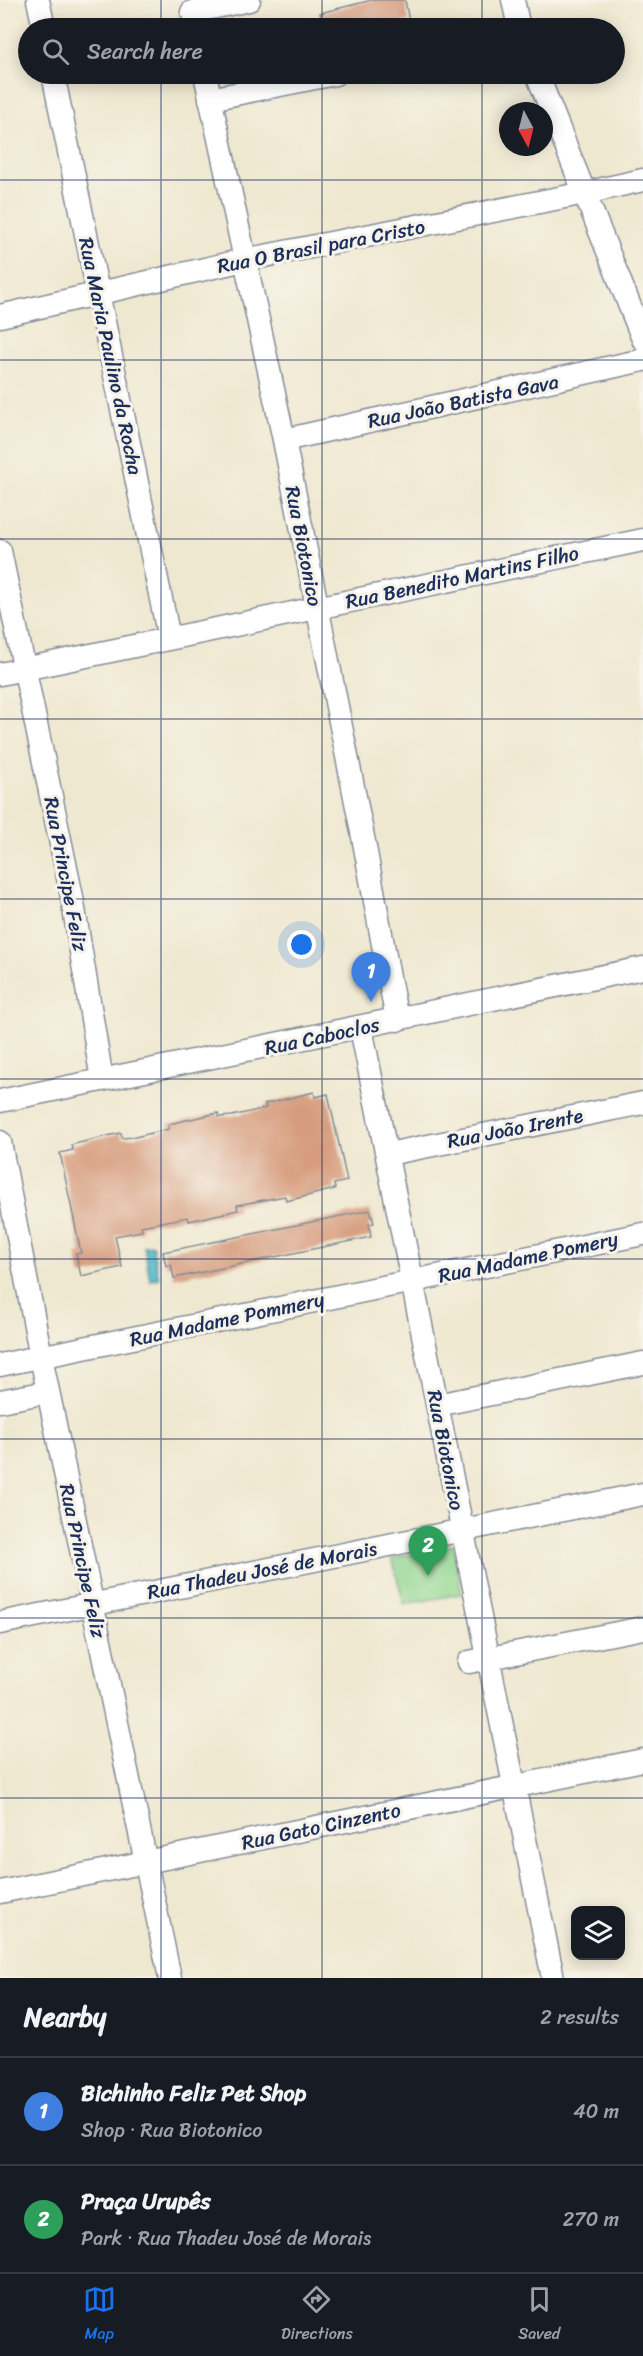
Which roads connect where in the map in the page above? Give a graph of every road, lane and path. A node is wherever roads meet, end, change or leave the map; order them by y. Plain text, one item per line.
1 (38, 0) edge
2 (249, 0) edge
3 (513, 0) edge
4 (192, 14) edge
5 (42, 18) edge
6 (517, 18) edge
7 (55, 84) edge
8 (207, 84) edge
9 (285, 84) edge
10 (541, 84) edge
11 (210, 99) junction
12 (643, 180) edge
13 (585, 193) junction
14 (244, 260) junction
15 (98, 295) junction
16 (0, 316) edge
17 (643, 339) edge
18 (643, 360) edge
19 (284, 440) junction
20 (643, 540) edge
21 (0, 551) edge
22 (316, 607) junction
23 (169, 638) junction
24 (25, 669) junction
25 (0, 674) edge
26 (643, 968) edge
27 (397, 1020) junction
28 (361, 1028) junction
29 (102, 1080) junction
30 (0, 1101) edge
31 (643, 1103) edge
32 (0, 1142) edge
33 (388, 1154) junction
34 (643, 1234) edge
35 (413, 1281) junction
36 (41, 1357) junction
37 (643, 1363) edge
38 (0, 1365) edge
39 (48, 1392) junction
40 (0, 1401) edge
41 (437, 1405) junction
42 (643, 1494) edge
43 (462, 1529) junction
44 (92, 1604) junction
45 (0, 1623) edge
46 (643, 1628) edge
47 (479, 1660) junction
48 (643, 1760) edge
49 (513, 1786) junction
50 (147, 1862) junction
51 (0, 1892) edge
52 (171, 1978) edge
53 (553, 1978) edge

1 - 5 street
2 - 4 street
3 - 6 street
7 - 15 street, Rua Maria Paulino da Rocha
8 - 11 street, Rua Biotonico
9 - 11 street
10 - 13 street
11 - 14 street, Rua Biotonico
12 - 13 street, Rua O Brasil para Cristo
13 - 14 street, Rua O Brasil para Cristo
13 - 17 street
14 - 15 street, Rua O Brasil para Cristo
14 - 19 street, Rua Biotonico
15 - 16 street, Rua O Brasil para Cristo
15 - 23 street, Rua Maria Paulino da Rocha
18 - 19 street, Rua João Batista Gava
19 - 22 street, Rua Biotonico
20 - 22 street, Rua Benedito Martins Filho
21 - 24 street, Rua Principe Feliz
22 - 23 street, Rua Benedito Martins Filho
22 - 27 street, Rua Biotonico
23 - 24 street, Rua Benedito Martins Filho
24 - 25 street, Rua Benedito Martins Filho
24 - 29 street, Rua Principe Feliz
26 - 27 street, Rua Caboclos
27 - 28 street, Rua Caboclos
28 - 29 street, Rua Caboclos
28 - 33 street, Rua Biotonico
29 - 30 street, Rua Caboclos
31 - 33 street, Rua João Irente
32 - 36 street, Rua Principe Feliz
33 - 35 street, Rua Biotonico
34 - 35 street, Rua Madame Pomery
35 - 36 street, Rua Madame Pommery
35 - 41 street, Rua Biotonico
36 - 38 street
36 - 39 street, Rua Principe Feliz
37 - 41 street
39 - 40 street
39 - 44 street, Rua Principe Feliz
41 - 43 street, Rua Biotonico
42 - 43 street, Rua Thadeu José de Morais
43 - 44 street, Rua Thadeu José de Morais
43 - 47 street, Rua Biotonico
44 - 45 street, Rua Thadeu José de Morais
44 - 50 street, Rua Principe Feliz
46 - 47 street
47 - 49 street, Rua Biotonico
48 - 49 street, Rua Gato Cinzento
49 - 50 street, Rua Gato Cinzento
49 - 53 street, Rua Biotonico
50 - 51 street, Rua Gato Cinzento
50 - 52 street, Rua Principe Feliz

